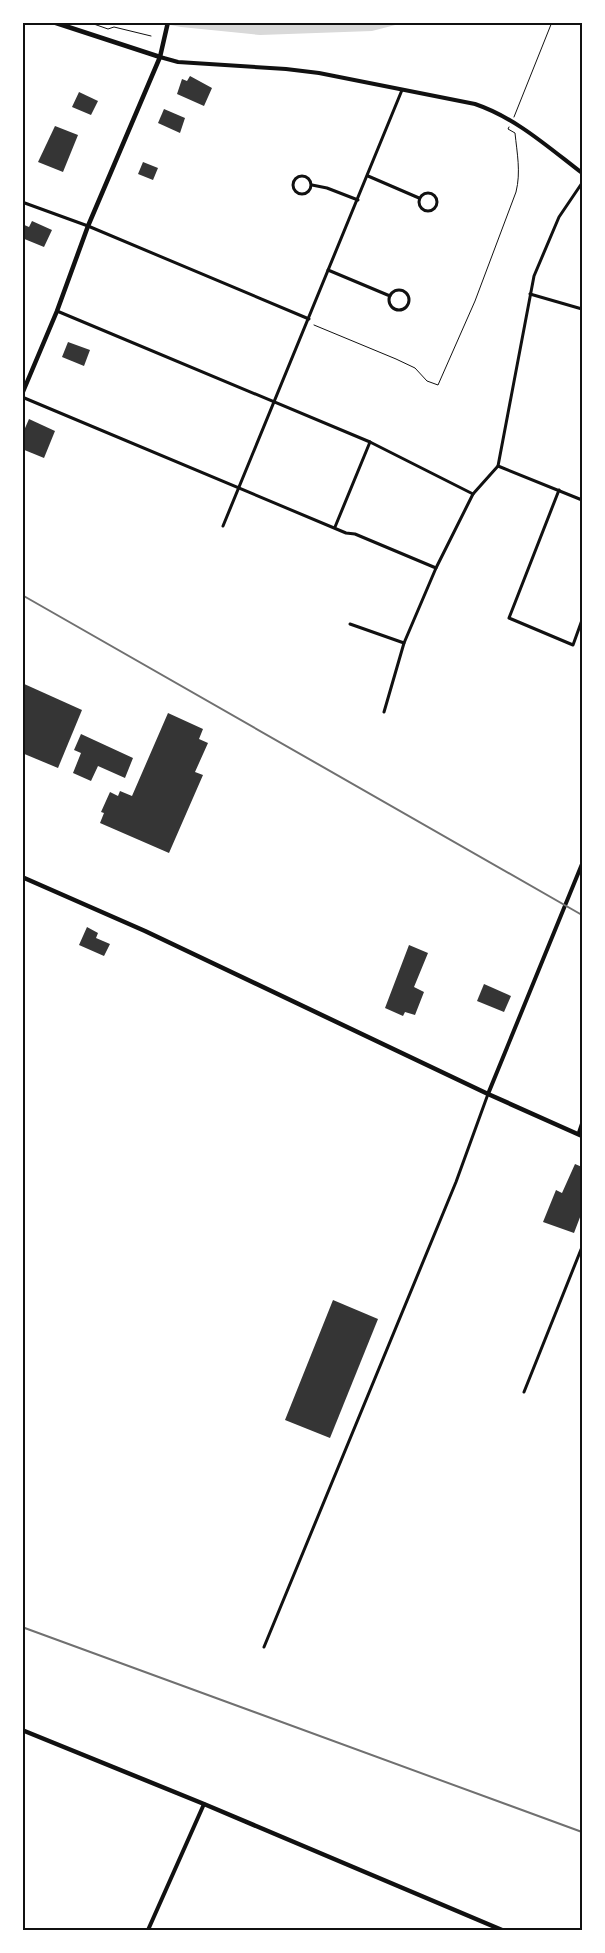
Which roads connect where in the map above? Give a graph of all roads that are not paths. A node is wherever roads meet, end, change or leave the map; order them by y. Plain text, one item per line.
1 (52, 22) edge
2 (168, 22) edge
3 (160, 56) junction
4 (402, 90) junction
5 (582, 173) edge
6 (368, 176) junction
7 (582, 184) edge
8 (312, 185) junction
9 (419, 198) junction
10 (358, 200) junction
11 (22, 202) edge
12 (88, 226) junction
13 (328, 270) junction
14 (530, 294) junction
15 (390, 296) junction
16 (582, 309) edge
17 (57, 311) junction
18 (309, 319) junction
19 (22, 396) edge
20 (274, 402) junction
21 (370, 442) junction
22 (498, 466) junction
23 (240, 487) junction
24 (559, 490) junction
25 (473, 494) junction
26 (582, 500) edge
27 (223, 526) dead end
28 (335, 527) junction
29 (436, 568) junction
30 (582, 620) edge
31 (350, 624) dead end
32 (404, 643) junction
33 (384, 712) dead end
34 (582, 864) edge
35 (22, 877) edge
36 (488, 1094) junction
37 (582, 1122) edge
38 (580, 1135) edge
39 (582, 1247) edge
40 (524, 1392) dead end
41 (264, 1647) dead end
42 (22, 1730) edge
43 (204, 1804) junction
44 (148, 1930) edge
45 (502, 1930) edge

1 - 3 main road
2 - 3 main road
3 - 4 street
3 - 12 main road
4 - 5 street
4 - 6 street
6 - 9 street
6 - 10 street
7 - 14 street
8 - 8 street
8 - 10 street
9 - 9 street
10 - 13 street
11 - 12 street
12 - 17 main road
12 - 18 street
13 - 15 street
13 - 18 street
14 - 16 street
14 - 22 street
15 - 15 street
17 - 19 main road
17 - 20 street
18 - 20 street
19 - 23 street
20 - 21 street
20 - 23 street
21 - 25 street
21 - 28 street
22 - 24 street
22 - 25 street
23 - 27 street
23 - 28 street
24 - 26 street
24 - 30 street
25 - 29 street
28 - 29 street
29 - 32 street
31 - 32 street
32 - 33 street
34 - 36 street
35 - 36 main road
36 - 38 main road
36 - 41 street
37 - 38 street
39 - 40 street
42 - 43 main road
43 - 44 street
43 - 45 main road

